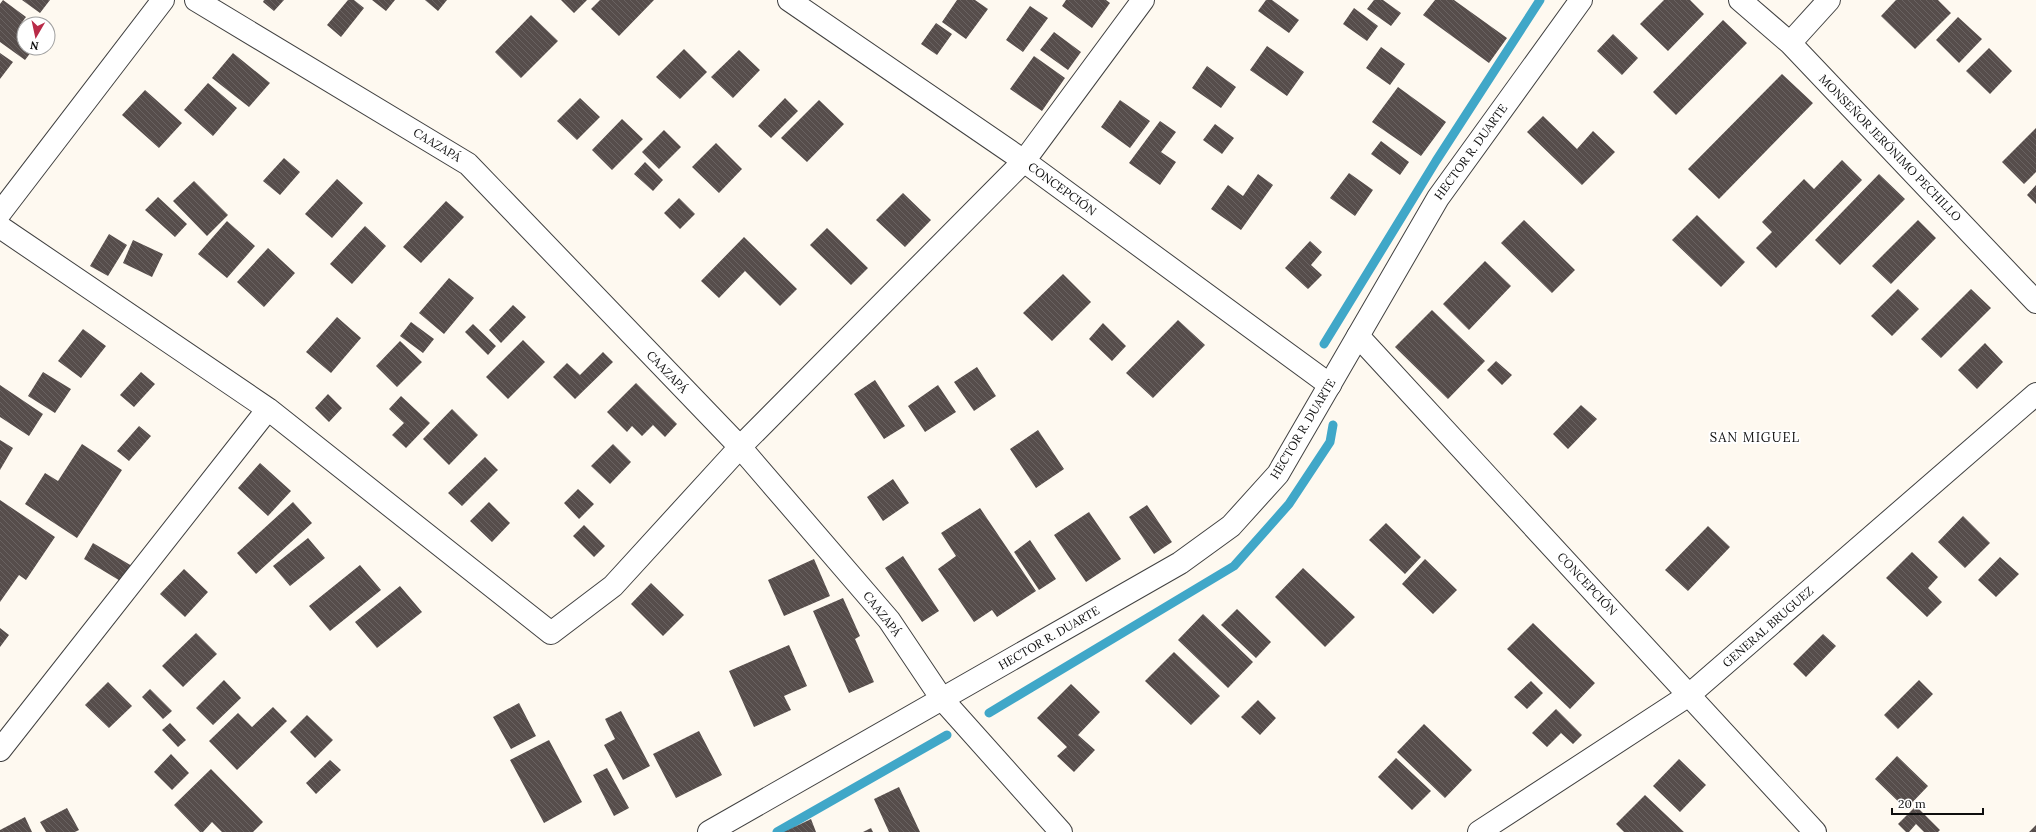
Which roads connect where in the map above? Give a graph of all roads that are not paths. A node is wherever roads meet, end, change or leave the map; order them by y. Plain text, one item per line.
1 (163, 0) edge
2 (196, 0) edge
3 (789, 0) edge
4 (1143, 0) edge
5 (1581, 0) edge
6 (1740, 0) edge
7 (1829, 0) edge
8 (1790, 43) junction
9 (1024, 161) junction
10 (0, 213) edge
11 (0, 227) edge
12 (2036, 302) edge
13 (1358, 336) junction
14 (1330, 385) junction
15 (2036, 394) edge
16 (268, 409) junction
17 (740, 447) junction
18 (1689, 695) junction
19 (942, 699) junction
20 (0, 750) edge
21 (709, 832) edge
22 (1060, 832) edge
23 (1479, 832) edge
24 (1816, 832) edge

1 - 10 street
2 - 17 street, CAAZAPÁ
3 - 9 street, CONCEPCIÓN
4 - 9 street
5 - 13 street, HECTOR R. DUARTE
6 - 8 street, MONSEÑOR JERÓNIMO PECHILLO
7 - 8 street
8 - 12 street, MONSEÑOR JERÓNIMO PECHILLO
9 - 14 street, CONCEPCIÓN
9 - 17 street
11 - 16 street
13 - 14 street, HECTOR R. DUARTE
13 - 18 street, CONCEPCIÓN
14 - 19 street, HECTOR R. DUARTE
15 - 18 street, GENERAL BRUGUEZ
16 - 17 street
16 - 20 street
17 - 19 street, CAAZAPÁ
18 - 23 street, GENERAL BRUGUEZ
18 - 24 street, CONCEPCIÓN
19 - 21 street, HECTOR R. DUARTE
19 - 22 street, CAAZAPÁ

